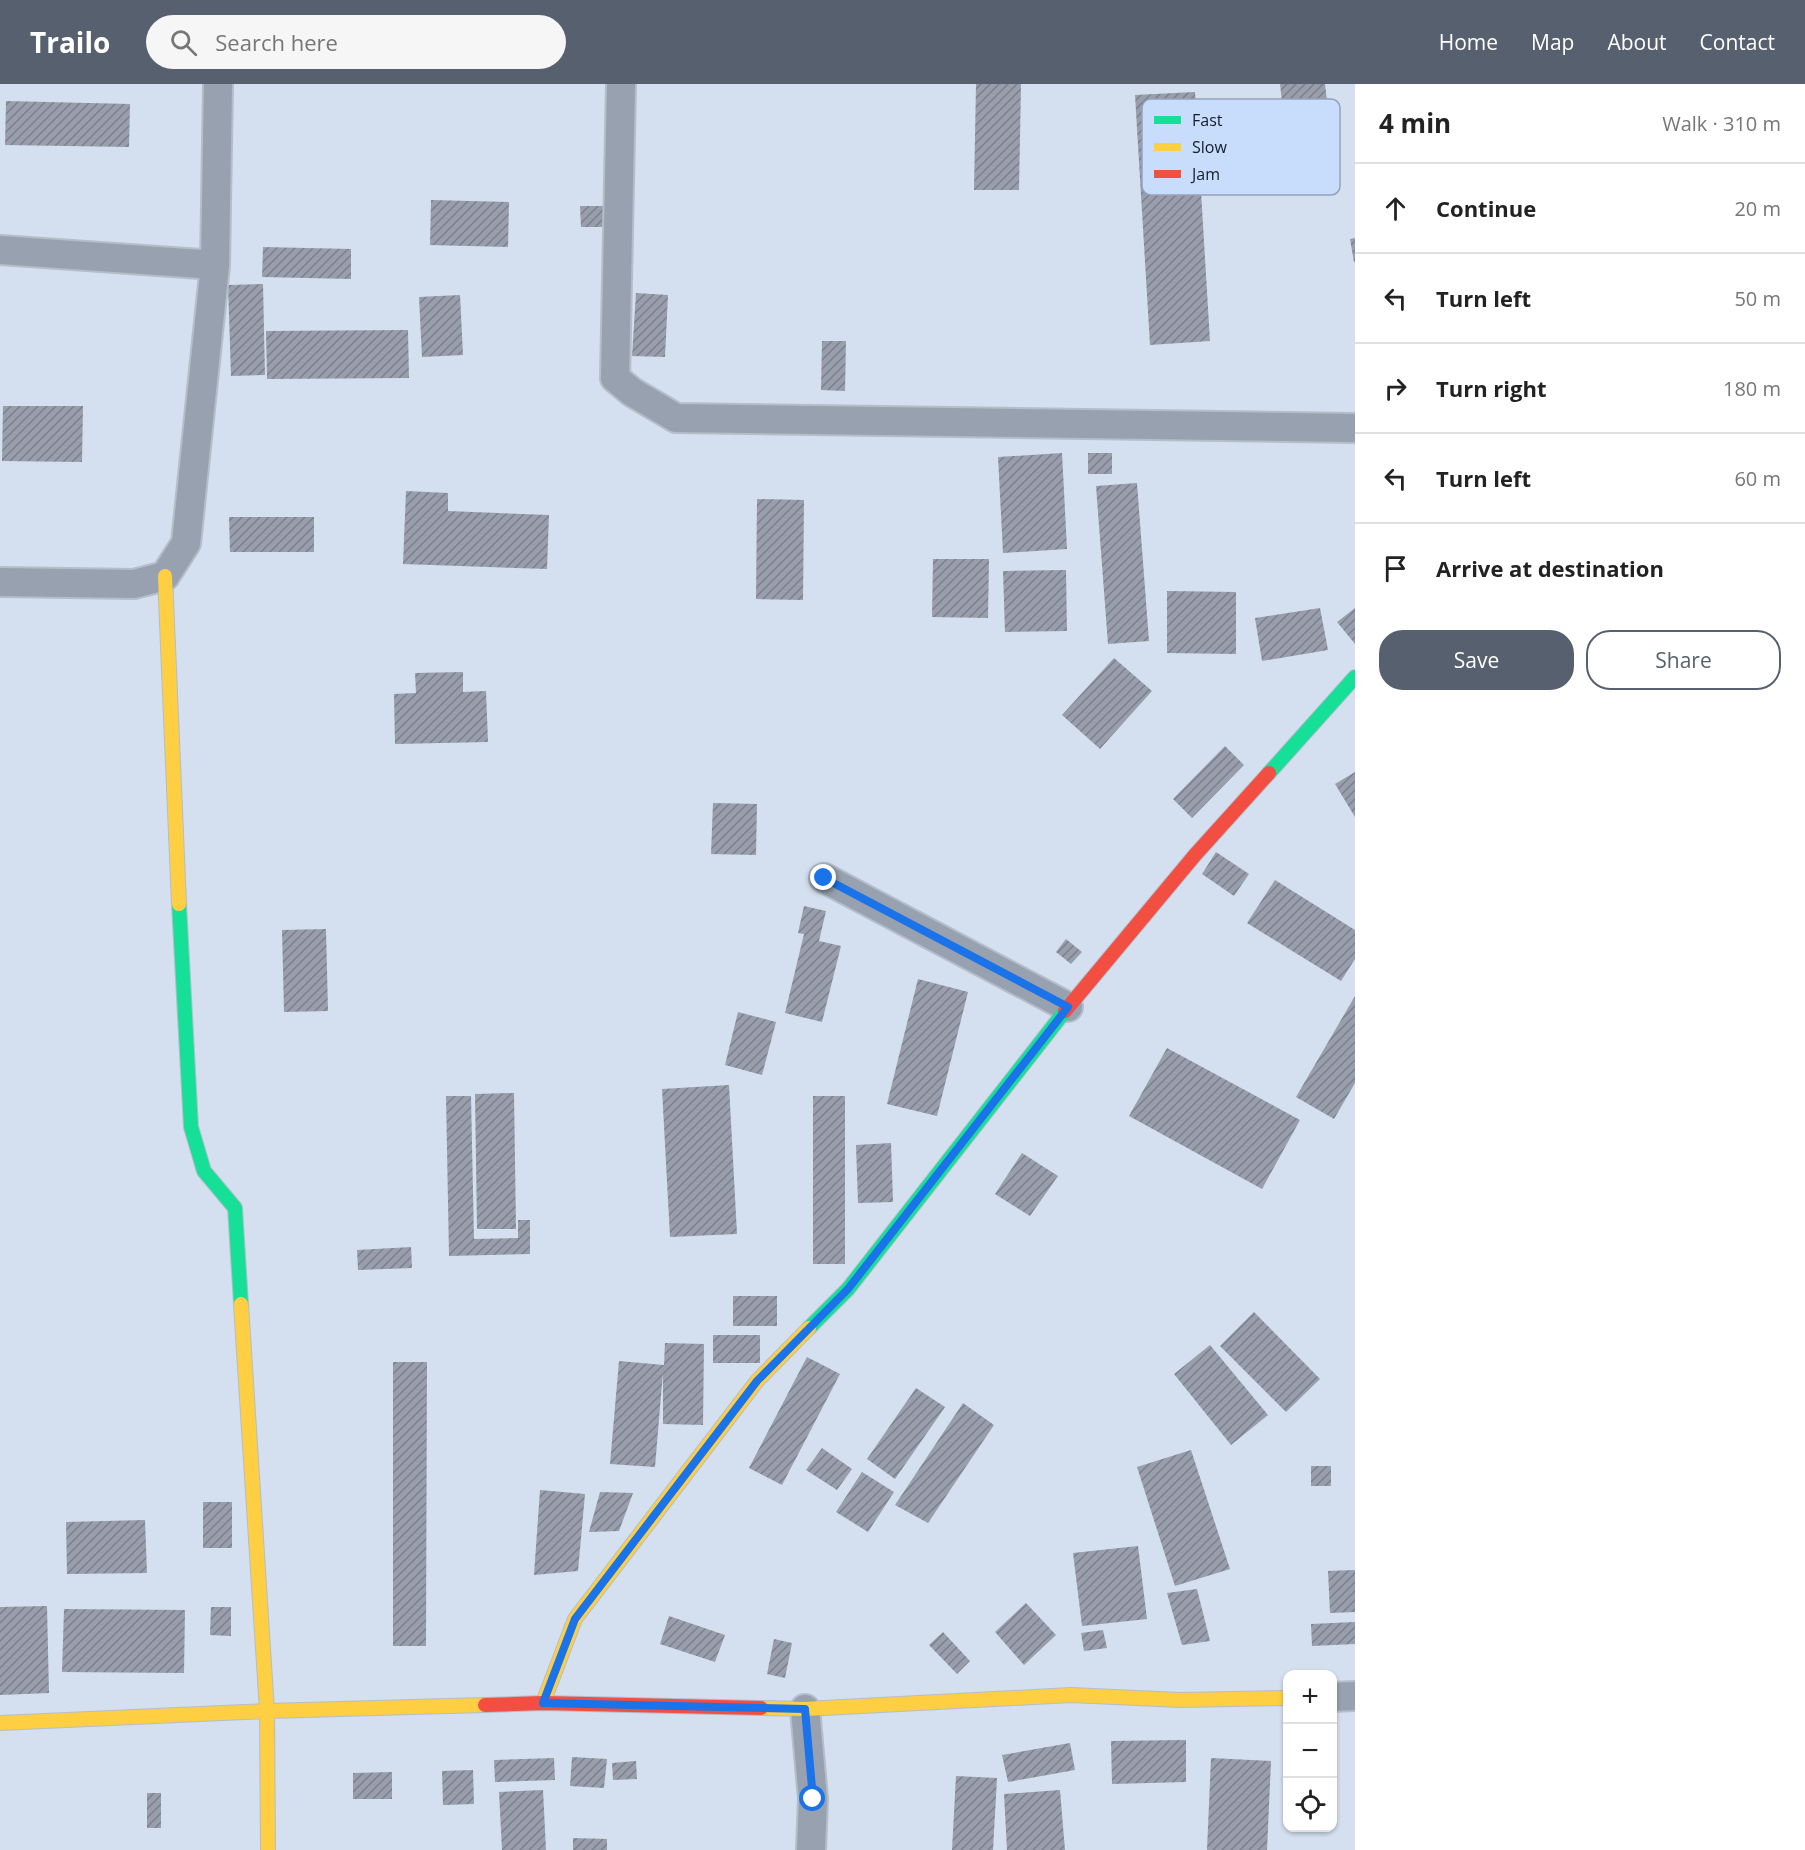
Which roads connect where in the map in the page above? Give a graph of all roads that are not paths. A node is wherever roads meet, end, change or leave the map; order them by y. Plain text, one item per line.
1 (218, 84) edge
2 (621, 84) edge
3 (0, 250) edge
4 (215, 265) junction
5 (1355, 428) edge
6 (165, 576) junction
7 (0, 582) edge
8 (1355, 676) edge
9 (824, 878) dead end
10 (1068, 1007) junction
11 (1337, 1696) edge
12 (1355, 1696) edge
13 (1283, 1698) edge
14 (543, 1703) junction
15 (805, 1709) junction
16 (267, 1711) junction
17 (0, 1724) edge
18 (268, 1850) edge
19 (811, 1850) edge

1 - 4 street
2 - 5 street
3 - 4 street
4 - 6 street
6 - 7 street
6 - 16 street
8 - 10 street
9 - 10 street
10 - 14 street
11 - 12 street
13 - 15 street
14 - 15 street
14 - 16 street
15 - 19 street
16 - 17 street
16 - 18 street

